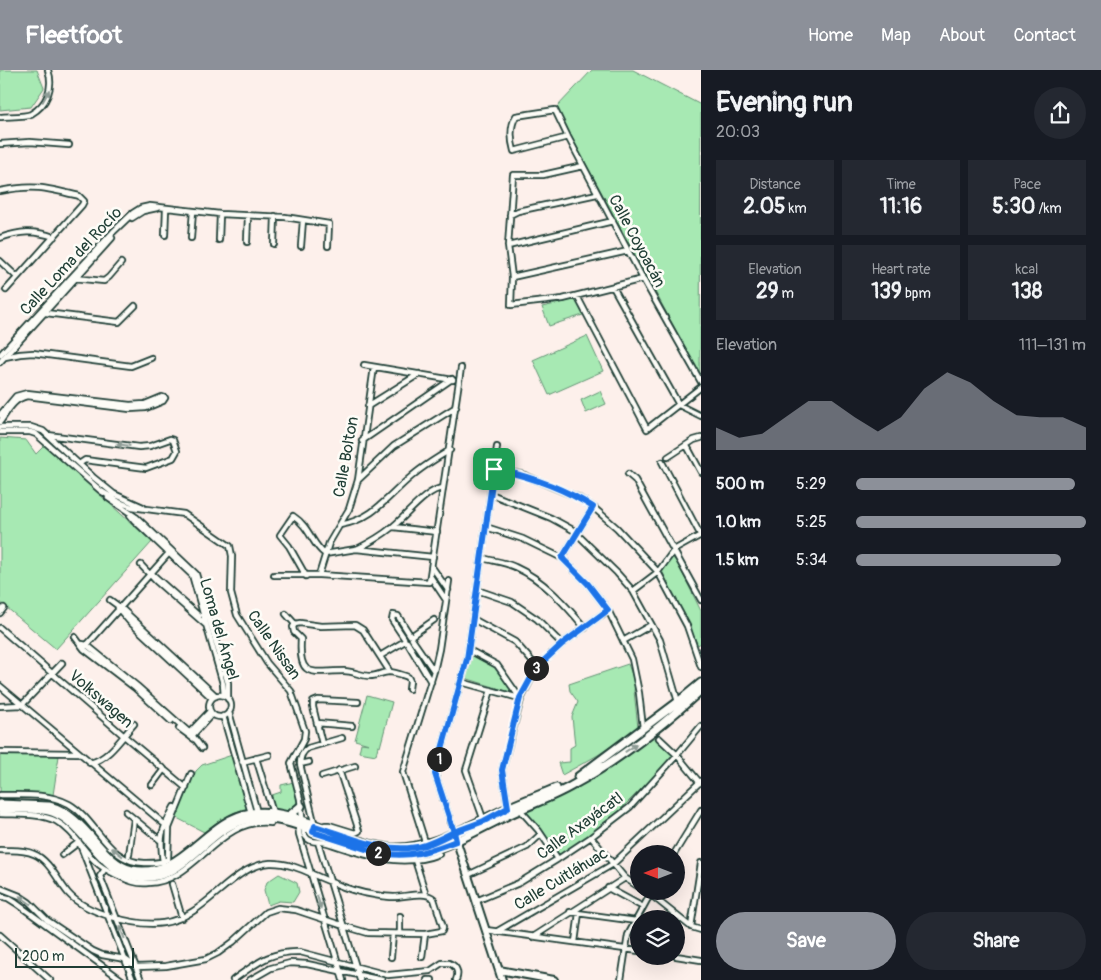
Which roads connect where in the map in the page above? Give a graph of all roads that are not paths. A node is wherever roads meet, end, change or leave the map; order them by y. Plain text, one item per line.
1 (48, 72) edge
2 (0, 118) edge
3 (568, 137) junction
4 (0, 144) edge
5 (68, 145) dead end
6 (583, 166) junction
7 (0, 191) edge
8 (597, 194) junction
9 (166, 209) junction
10 (193, 211) junction
11 (220, 214) junction
12 (248, 215) junction
13 (510, 215) junction
14 (275, 216) junction
15 (303, 220) junction
16 (613, 221) junction
17 (164, 235) dead end
18 (54, 237) junction
19 (0, 238) edge
20 (191, 238) dead end
21 (219, 240) dead end
22 (247, 242) dead end
23 (274, 244) dead end
24 (301, 246) dead end
25 (328, 246) dead end
26 (508, 246) junction
27 (628, 251) junction
28 (0, 261) edge
29 (121, 263) dead end
30 (17, 277) junction
31 (512, 277) junction
32 (74, 278) junction
33 (643, 279) junction
34 (613, 286) junction
35 (6, 290) dead end
36 (578, 296) junction
37 (135, 306) dead end
38 (46, 313) junction
39 (2, 356) edge
40 (151, 358) dead end
41 (0, 362) edge
42 (364, 365) dead end
43 (374, 367) junction
44 (461, 368) dead end
45 (419, 374) junction
46 (452, 379) junction
47 (701, 382) edge
48 (458, 384) junction
49 (701, 387) edge
50 (678, 405) junction
51 (368, 406) junction
52 (456, 407) junction
53 (0, 415) edge
54 (701, 416) edge
55 (0, 422) edge
56 (0, 427) edge
57 (0, 432) edge
58 (48, 435) junction
59 (66, 438) junction
60 (701, 438) edge
61 (362, 441) junction
62 (58, 445) junction
63 (687, 446) junction
64 (497, 447) dead end
65 (450, 450) junction
66 (668, 458) dead end
67 (662, 462) dead end
68 (78, 464) junction
69 (494, 469) junction
70 (701, 472) edge
71 (628, 474) dead end
72 (358, 480) junction
73 (102, 488) junction
74 (443, 488) junction
75 (491, 494) junction
76 (593, 507) junction
77 (340, 525) junction
78 (393, 527) junction
79 (486, 527) junction
80 (437, 532) junction
81 (576, 533) junction
82 (701, 536) edge
83 (371, 543) junction
84 (356, 549) junction
85 (372, 550) junction
86 (674, 550) junction
87 (170, 551) junction
88 (325, 554) junction
89 (433, 557) junction
90 (482, 558) junction
91 (562, 558) junction
92 (141, 565) dead end
93 (300, 567) junction
94 (432, 567) junction
95 (658, 572) junction
96 (150, 574) junction
97 (274, 575) dead end
98 (319, 575) junction
99 (297, 576) junction
100 (306, 576) junction
101 (429, 579) junction
102 (449, 581) dead end
103 (448, 590) junction
104 (477, 590) junction
105 (634, 592) junction
106 (110, 600) dead end
107 (446, 600) junction
108 (701, 600) edge
109 (203, 606) junction
110 (4, 608) dead end
111 (119, 608) junction
112 (194, 610) junction
113 (608, 610) junction
114 (0, 613) edge
115 (286, 614) dead end
116 (473, 619) junction
117 (434, 620) dead end
118 (295, 624) junction
119 (208, 625) junction
120 (651, 625) junction
121 (0, 628) edge
122 (585, 628) junction
123 (75, 637) dead end
124 (411, 637) junction
125 (406, 640) junction
126 (623, 641) junction
127 (562, 644) junction
128 (84, 646) junction
129 (469, 650) junction
130 (380, 656) junction
131 (62, 663) dead end
132 (537, 667) junction
133 (701, 667) edge
134 (434, 671) junction
135 (390, 672) junction
136 (52, 674) junction
137 (431, 682) junction
138 (461, 682) junction
139 (701, 683) edge
140 (0, 686) edge
141 (410, 689) dead end
142 (491, 690) junction
143 (701, 690) edge
144 (214, 697) junction
145 (226, 698) junction
146 (520, 698) junction
147 (358, 702) dead end
148 (678, 702) junction
149 (22, 705) junction
150 (0, 706) edge
151 (211, 712) junction
152 (229, 712) junction
153 (224, 716) junction
154 (317, 723) junction
155 (134, 724) dead end
156 (352, 726) dead end
157 (699, 727) edge
158 (643, 728) junction
159 (701, 734) edge
160 (123, 736) junction
161 (190, 736) junction
162 (342, 738) dead end
163 (659, 738) dead end
164 (322, 744) junction
165 (202, 748) dead end
166 (0, 752) edge
167 (78, 753) junction
168 (269, 755) dead end
169 (677, 755) junction
170 (256, 758) junction
171 (242, 762) junction
172 (309, 762) dead end
173 (90, 763) junction
174 (300, 764) junction
175 (355, 766) dead end
176 (164, 769) junction
177 (339, 770) junction
178 (322, 776) dead end
179 (700, 782) edge
180 (152, 785) dead end
181 (0, 795) edge
182 (0, 804) edge
183 (253, 808) junction
184 (508, 808) junction
185 (0, 809) edge
186 (301, 809) junction
187 (701, 810) edge
188 (126, 812) dead end
189 (273, 813) junction
190 (523, 813) dead end
191 (0, 814) edge
192 (289, 816) junction
193 (134, 819) junction
194 (484, 821) junction
195 (271, 823) dead end
196 (301, 824) junction
197 (166, 827) junction
198 (314, 829) junction
199 (454, 832) junction
200 (541, 834) junction
201 (321, 835) junction
202 (591, 837) junction
203 (160, 840) junction
204 (456, 841) junction
205 (79, 842) junction
206 (426, 845) junction
207 (680, 845) edge
208 (0, 850) edge
209 (439, 854) dead end
210 (62, 855) dead end
211 (129, 855) dead end
212 (558, 859) junction
213 (415, 860) junction
214 (162, 862) junction
215 (701, 863) edge
216 (612, 864) junction
217 (105, 869) junction
218 (311, 874) junction
219 (468, 875) junction
220 (625, 878) junction
221 (630, 881) edge
222 (331, 882) junction
223 (172, 884) dead end
224 (0, 888) edge
225 (608, 888) junction
226 (699, 893) edge
227 (426, 895) junction
228 (0, 896) edge
229 (646, 900) edge
230 (659, 900) edge
231 (476, 902) junction
232 (644, 907) junction
233 (642, 910) edge
234 (570, 912) junction
235 (579, 913) junction
236 (108, 914) junction
237 (400, 916) dead end
238 (117, 918) junction
239 (182, 918) junction
240 (324, 920) junction
241 (630, 920) edge
242 (344, 926) junction
243 (691, 927) junction
244 (486, 930) junction
245 (701, 930) edge
246 (496, 932) junction
247 (630, 932) edge
248 (393, 934) junction
249 (400, 934) junction
250 (425, 934) junction
251 (0, 935) edge
252 (532, 937) junction
253 (575, 942) junction
254 (626, 949) junction
255 (630, 950) edge
256 (289, 951) junction
257 (276, 953) junction
258 (391, 957) dead end
259 (685, 957) edge
260 (422, 958) dead end
261 (125, 959) junction
262 (701, 960) edge
263 (337, 962) junction
264 (290, 963) junction
265 (277, 966) junction
266 (136, 967) junction
267 (356, 967) junction
268 (499, 970) junction
269 (340, 972) junction
270 (360, 978) edge
271 (536, 978) edge
272 (50, 980) edge
273 (122, 980) edge
274 (134, 980) edge
275 (141, 980) edge
276 (233, 980) edge
277 (250, 980) edge
278 (343, 980) edge
279 (382, 980) edge
280 (426, 980) edge
281 (432, 980) edge
282 (456, 980) edge
283 (502, 980) edge
284 (554, 980) edge
285 (622, 980) edge

2 -> 1 street
3 - 3 street, Calle Coyoacán
3 - 6 street, Calle Coyoacán
4 - 5 street
6 - 8 street, Calle Coyoacán
6 - 13 street
7 - 18 street
8 - 13 street
8 - 16 street, Calle Coyoacán
9 - 10 street, Calle Loma del Rocío
9 - 17 street
9 - 32 street, Calle Loma del Rocío
10 - 11 street, Calle Loma del Rocío
10 - 20 street
11 - 12 street, Calle Loma del Rocío
11 - 21 street
12 - 14 street, Calle Loma del Rocío
12 - 22 street
13 - 26 street
14 - 15 street, Calle Loma del Rocío
14 - 23 street
15 - 24 street
15 - 25 street, Calle Loma del Rocío
16 - 26 street
16 - 27 street, Calle Coyoacán
18 - 19 street
18 - 30 street
26 - 31 street
27 - 31 street
27 - 33 street, Calle Coyoacán
28 - 30 street
29 - 32 street
30 - 35 street
31 - 36 street
32 - 38 street, Calle Loma del Rocío
32 - 39 street, Calle Loma del Rocío
33 - 34 street
33 - 47 street, Calle Coyoacán
34 - 36 street
34 - 50 street
36 - 50 street
37 - 38 street
38 - 39 street, Calle Loma del Rocío
39 - 40 street
39 - 41 street, Calle Loma del Rocío
42 - 43 street
43 - 45 street
43 - 51 street, Calle Bolton
44 - 48 street
45 - 46 street
45 - 51 street
46 - 48 street
46 - 61 street
48 - 52 street
49 - 50 street
50 - 54 street
51 - 61 street, Calle Bolton
52 - 65 street
52 - 72 street
53 - 55 street
56 - 58 street
57 - 73 street
58 - 59 street
58 - 62 street
59 - 62 street
68 -> 59 street
60 - 63 street
61 - 72 street, Calle Bolton
62 - 68 street
63 - 66 street
63 - 70 street
64 - 69 street
65 - 74 street
65 - 77 street
67 - 82 street
68 - 73 street
69 - 75 street
69 - 76 street
71 - 86 street
72 - 77 street, Calle Bolton
73 - 87 street, Loma del Ángel
73 - 186 street, Calle Nissan
74 - 78 street
74 - 80 street
75 - 79 street
75 - 81 street
76 - 81 street
76 - 95 street
77 - 88 street, Calle Bolton
78 - 80 street
78 - 83 street
79 - 90 street
79 - 91 street
80 - 89 street
81 - 91 street
81 - 105 street
82 - 86 street
83 - 84 street
83 - 85 street
84 - 85 street
84 - 88 street
85 - 89 street
86 - 95 street
86 - 108 street
87 - 96 street
87 - 109 street, Loma del Ángel
88 - 93 street
88 - 98 street, Calle Bolton
89 - 94 street
90 - 104 street
90 - 122 street
91 - 113 street
92 - 96 street
93 - 99 street
93 - 100 street
94 - 101 street
94 - 103 street
95 - 105 street
95 - 133 street
96 - 111 street
96 - 112 street
96 - 119 street
97 - 99 street
98 - 100 street
98 - 101 street
99 - 100 street
101 - 107 street
102 - 103 street
103 - 107 street
104 - 116 street
104 - 127 street
105 - 120 street
106 - 111 street
107 - 134 street
109 - 112 street
109 - 119 street, Loma del Ángel
110 - 114 street
111 - 128 street
111 - 144 street
112 - 119 street
113 - 122 street
113 - 126 street
115 - 118 street
116 - 129 street
116 - 132 street
117 - 124 street
118 - 130 street
118 - 135 street
119 - 145 street, Loma del Ángel
120 - 126 street
120 - 148 street
121 - 136 street, Volkswagen
122 - 127 street
123 - 128 street
124 - 125 street
124 - 125 street
124 - 134 street
125 - 130 street
125 - 137 street
126 - 158 street
127 - 132 street
128 - 161 street
129 - 138 street
129 - 146 street
130 - 135 street
131 - 136 street
132 - 146 street
134 - 137 street
135 - 141 street
136 - 149 street
136 - 160 street, Volkswagen
137 - 206 street
138 - 142 street
138 - 199 street
139 - 148 main road
140 - 149 street
142 - 146 street
142 - 194 street
204 -> 143 main road
144 - 145 street
144 - 151 street
145 - 152 street
146 - 184 street
147 - 154 street
148 - 158 main road
149 - 150 street
149 - 167 street
151 - 153 street
151 - 161 street
152 - 153 street
152 - 171 street
153 - 183 street
154 - 156 street
154 - 164 street
155 - 160 street
157 - 159 street
157 - 169 street, Calle Axayácatl
158 - 184 main road
160 - 173 street
160 - 176 street, Volkswagen
161 - 165 street
162 - 164 street
163 - 169 street
164 - 174 street
166 - 167 street
167 - 173 street
168 - 170 street
169 - 179 street
169 - 202 street, Calle Axayácatl
170 - 171 street
170 - 189 street
171 - 183 street
172 - 174 street
173 - 197 street
174 - 198 street
175 - 177 street
176 - 180 street
176 - 197 street, Volkswagen
177 - 178 street
177 - 201 street
179 - 216 street, Calle Cuitláhuac
214 -> 181 street
182 - 183 main road
183 - 189 main road
184 - 194 main road
185 - 196 main road
186 - 192 main road
186 - 196 street, Calle Nissan
187 - 207 street
188 - 193 street
189 - 192 main road
190 - 200 street
191 - 205 street
192 - 196 main road
193 - 203 street
193 - 211 street
194 - 199 main road
195 - 217 street
196 - 198 main road
196 - 201 street
196 - 218 street, Calle Nissan
197 - 203 street
197 - 214 street
198 - 201 main road
199 - 204 street
199 - 206 main road
200 - 212 street
200 - 219 street
201 - 204 main road
201 - 206 main road
201 - 213 street
201 - 222 street
202 - 212 street, Calle Axayácatl
202 - 216 street
203 - 214 street
204 - 219 street
205 - 210 street
205 - 217 street
205 - 236 street
208 - 236 street
209 - 213 street
212 - 231 street, Calle Axayácatl
213 - 227 street
215 - 226 street
216 - 220 street
216 - 246 street, Calle Cuitláhuac
217 - 238 street
218 - 222 street
218 - 239 street
218 -> 240 street, Calle Nissan
219 - 231 street
220 - 221 street
220 - 225 street
222 - 227 street
222 - 242 street
223 - 239 street
261 -> 224 street
225 - 232 street
225 - 234 street
226 - 243 street
227 - 250 street
228 - 273 street
229 - 232 street
230 - 243 street
231 - 244 street
232 - 233 street
234 - 235 street
234 - 252 street
235 - 241 street
235 - 253 street
236 - 238 street
236 - 261 street
237 - 249 street
238 - 239 street
266 -> 238 street
240 - 242 street
240 - 263 street, Calle Nissan
240 - 266 street
242 - 248 street
242 - 267 street
243 - 245 street
244 - 246 street
244 - 268 street
246 - 252 street
247 - 254 street
248 - 249 street
248 - 258 street
249 - 250 street
250 - 260 street
251 - 272 street
252 - 253 street
253 - 254 street
254 - 255 street
254 - 285 street
256 - 257 street
256 - 263 street
256 - 264 street
257 - 265 street
257 - 276 street
259 - 262 street
261 - 266 street
261 - 274 street
263 - 267 street
263 - 269 street, Calle Nissan
264 - 265 street
264 - 269 street
265 - 277 street
266 - 275 street
267 - 270 street
267 - 282 street
268 - 271 street
268 - 283 street
269 - 270 street
269 - 278 street, Calle Nissan
270 - 279 street
271 - 284 street
280 - 281 street

